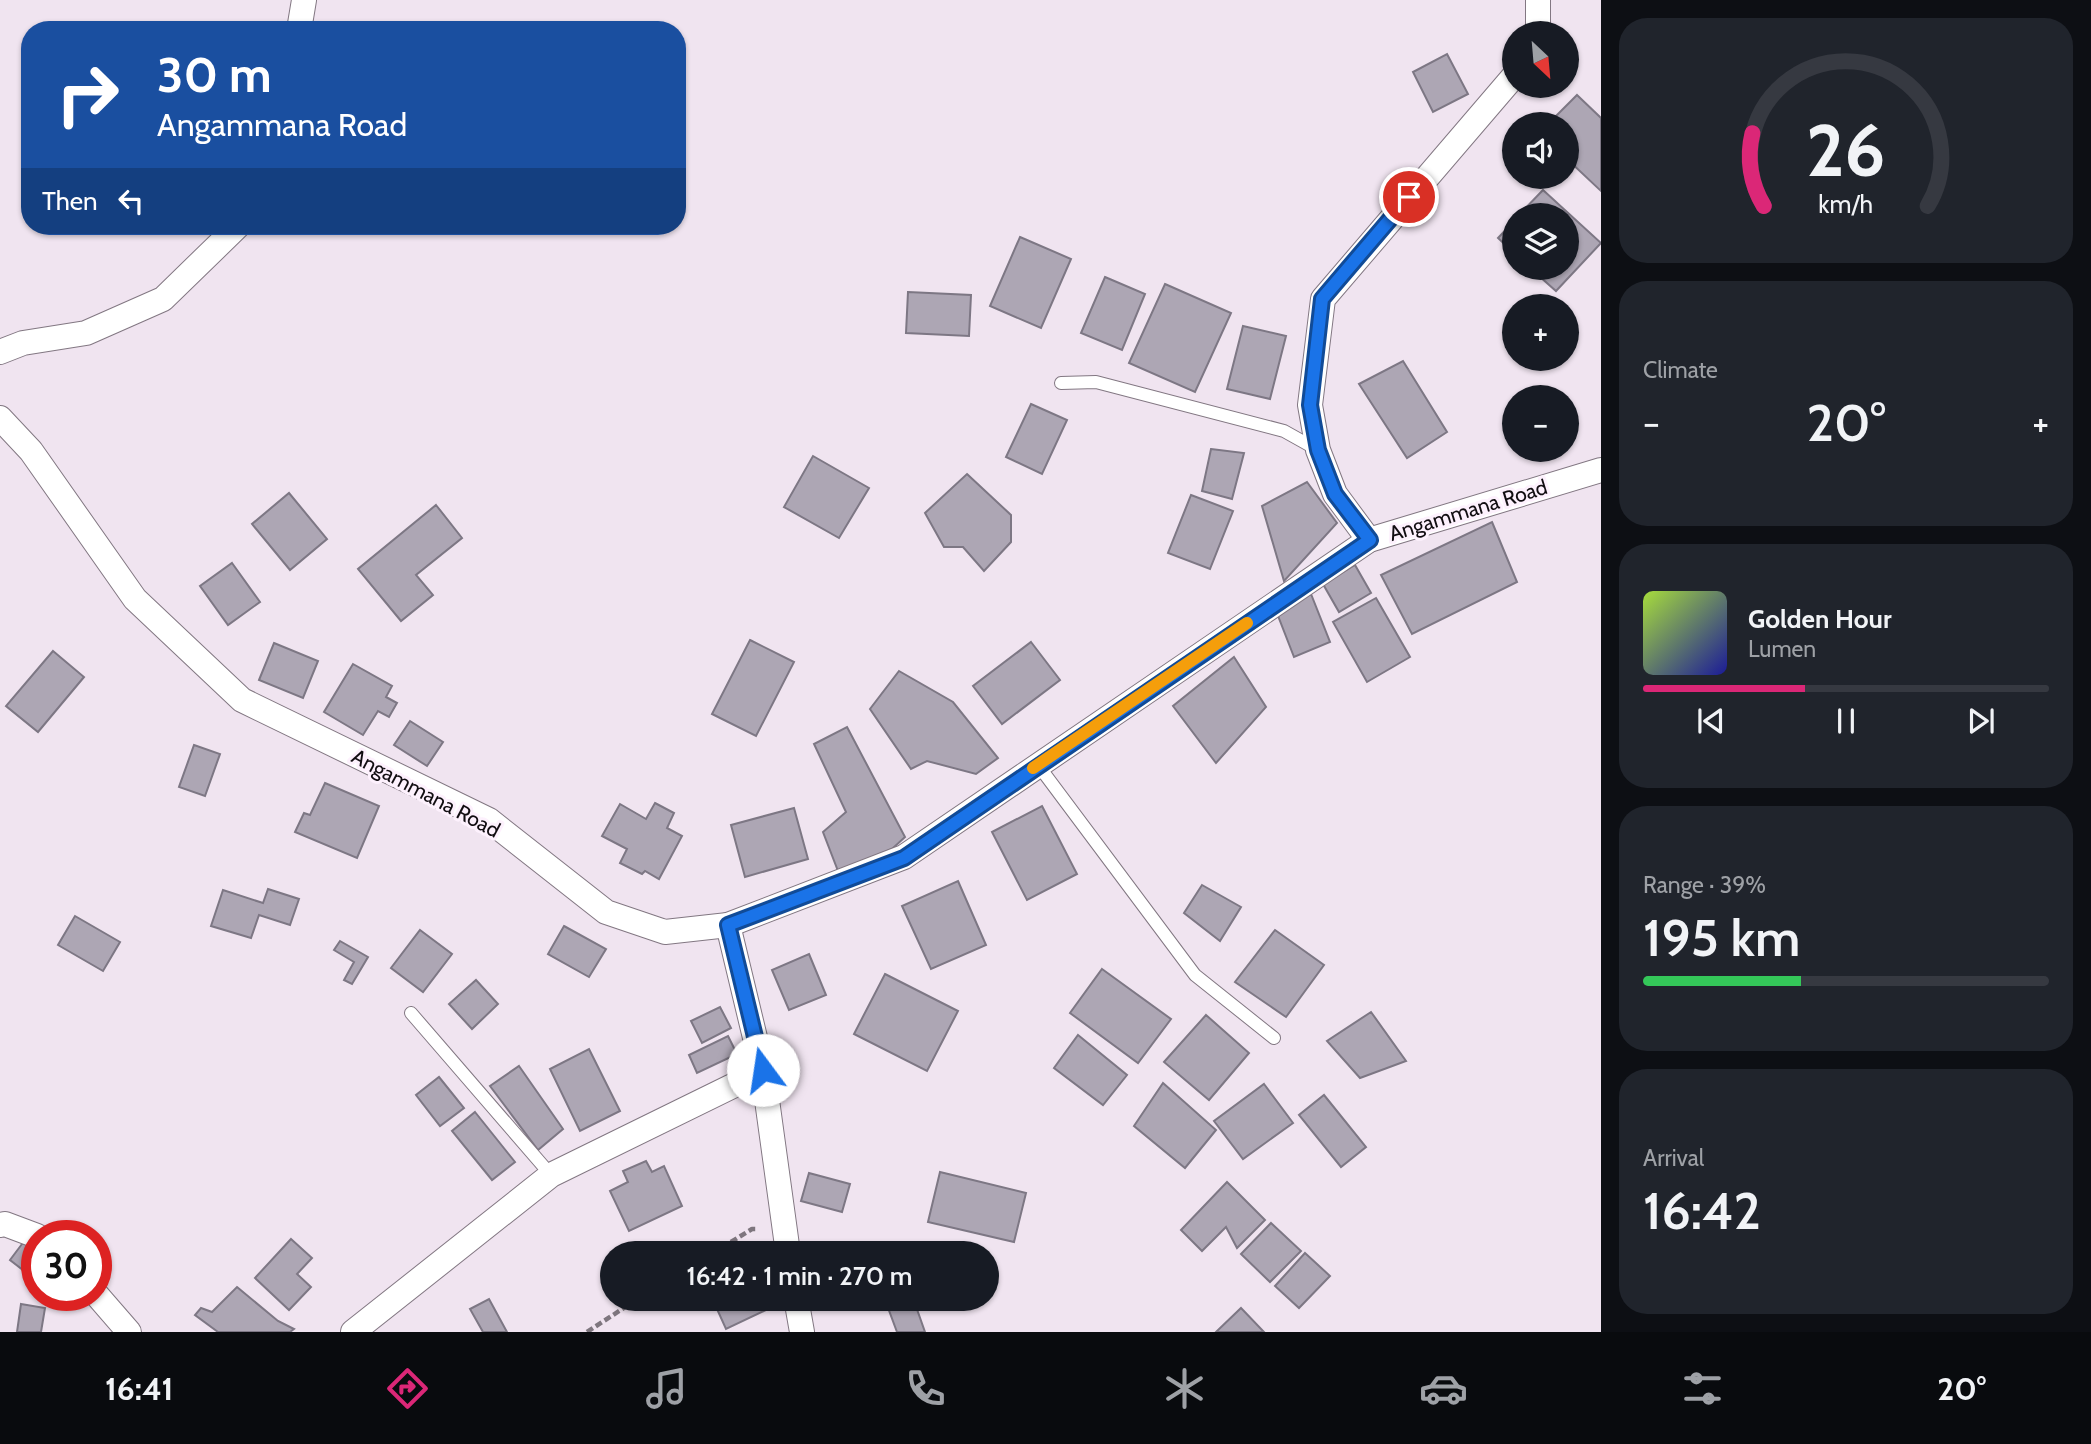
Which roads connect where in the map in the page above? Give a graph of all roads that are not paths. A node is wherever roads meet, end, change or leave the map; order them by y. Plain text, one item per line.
1 (304, 0) edge
2 (1538, 0) edge
3 (300, 21) edge
4 (1538, 21) edge
5 (1502, 90) edge
6 (229, 235) edge
7 (0, 352) edge
8 (1061, 383) dead end
9 (0, 418) edge
10 (1318, 450) junction
11 (1601, 470) edge
12 (1370, 540) junction
13 (1038, 765) junction
14 (728, 925) junction
15 (411, 1013) dead end
16 (1274, 1038) dead end
17 (763, 1070) junction
18 (551, 1175) junction
19 (0, 1225) edge
20 (21, 1230) edge
21 (787, 1241) edge
22 (111, 1311) edge
23 (798, 1311) edge
24 (129, 1332) edge
25 (353, 1332) edge
26 (802, 1332) edge

1 - 3 street
2 - 4 street
5 - 10 street
6 - 7 street
8 - 10 lane
9 - 14 street, Angammana Road
10 - 12 street
11 - 12 street, Angammana Road
12 - 13 street, Angammana Road
13 - 14 street, Angammana Road
13 - 16 lane
14 - 17 street
15 - 18 lane
17 - 18 street
17 - 21 street
18 - 25 street
19 - 20 street
22 - 24 street
23 - 26 street

